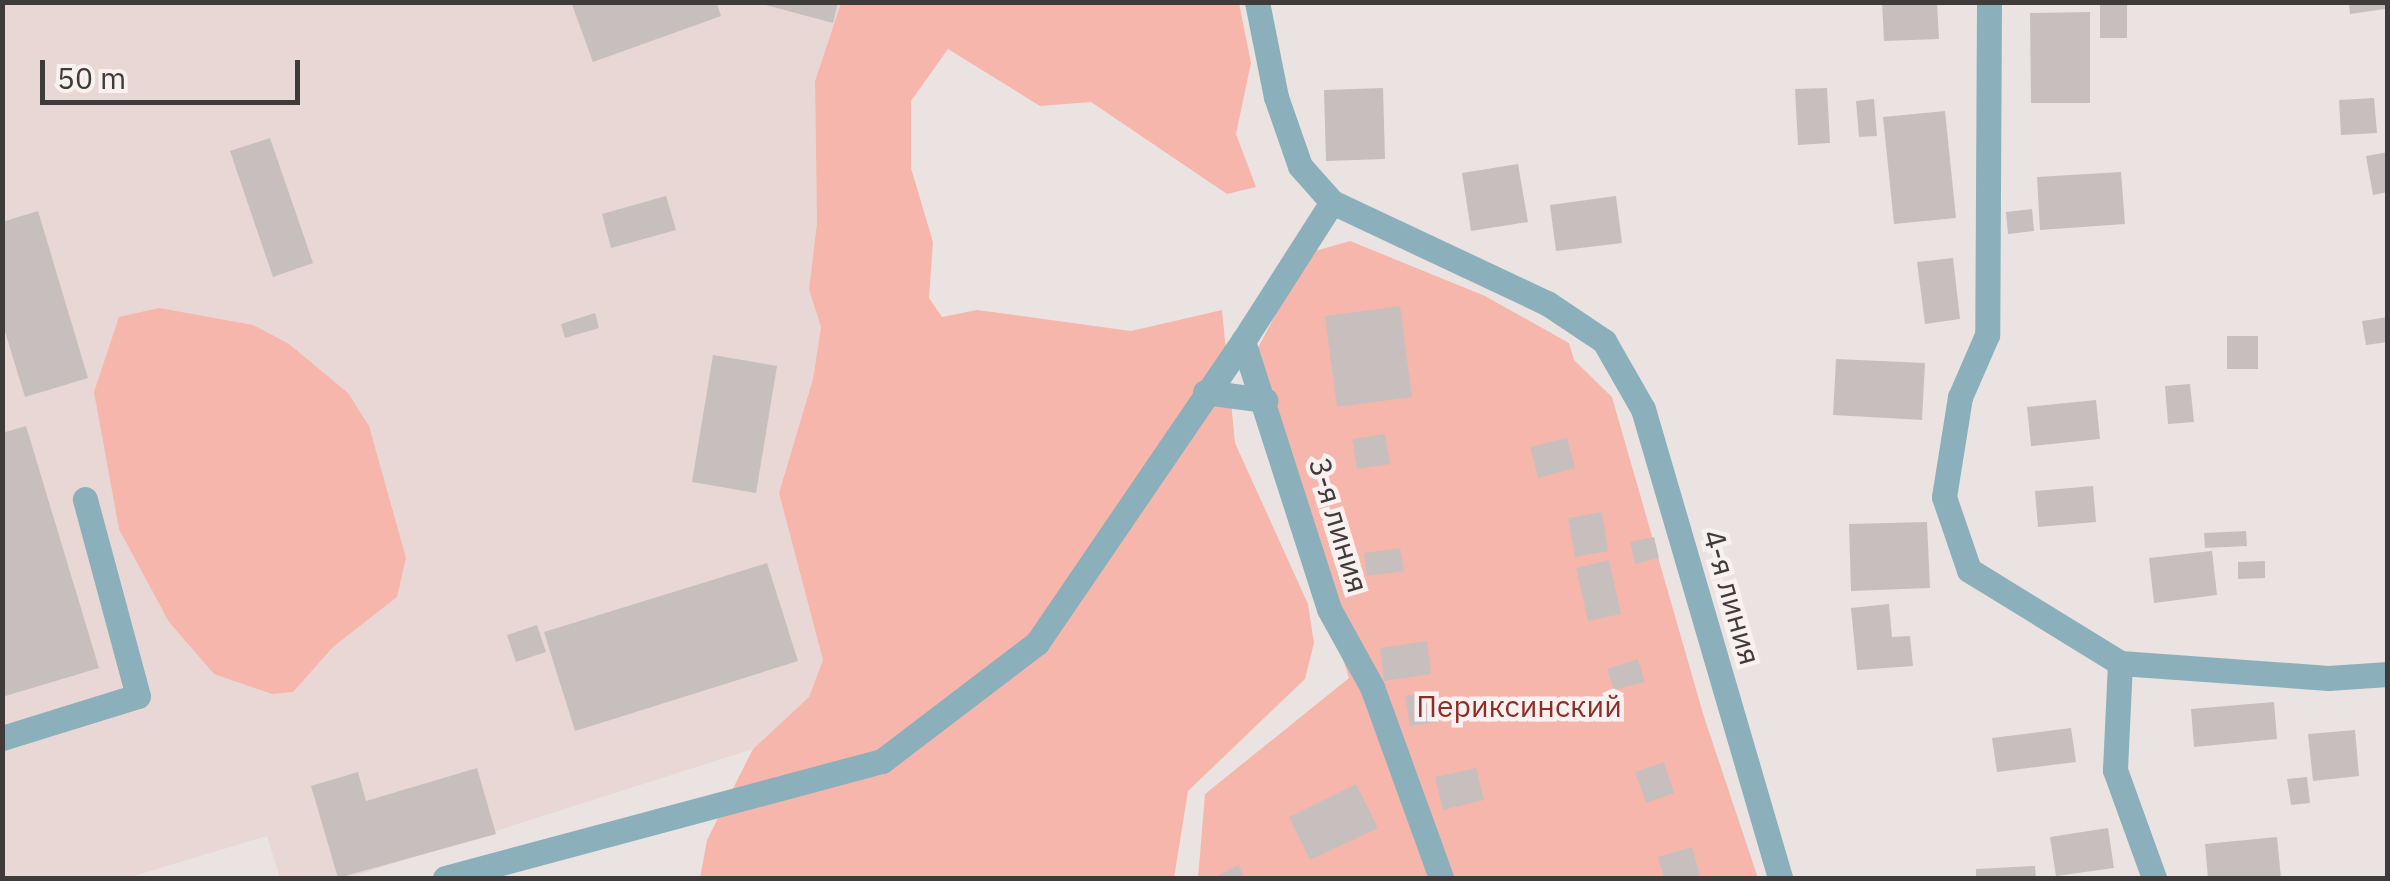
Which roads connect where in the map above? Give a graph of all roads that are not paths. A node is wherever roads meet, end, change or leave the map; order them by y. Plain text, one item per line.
1 (1257, 2) edge
2 (1989, 2) edge
3 (1332, 202) junction
4 (1244, 341) junction
5 (1205, 392) junction
6 (1265, 400) junction
7 (86, 499) dead end
8 (2120, 663) junction
9 (2388, 674) edge
10 (2, 738) edge
11 (444, 878) edge
12 (1441, 878) edge
13 (1780, 878) edge
14 (2154, 878) edge

1 - 3 street
2 - 8 street
3 - 4 street
3 - 13 street, 4-я линия
4 - 5 street
4 - 6 street, 3-я линия
5 - 6 street
5 - 11 street
6 - 12 street, 3-я линия
7 - 10 street
8 - 9 street
8 - 14 street

